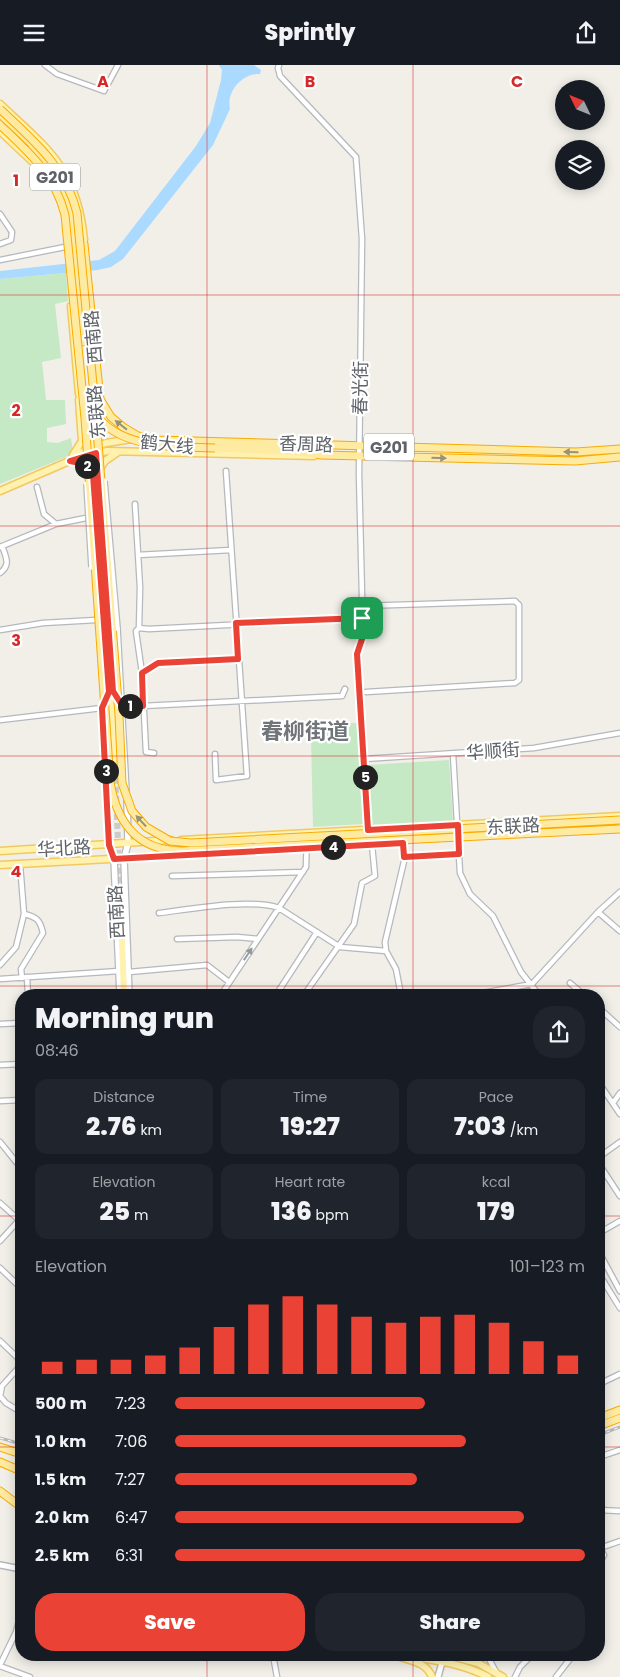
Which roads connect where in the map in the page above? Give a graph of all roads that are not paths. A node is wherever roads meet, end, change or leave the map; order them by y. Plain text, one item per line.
1 (44, 65) edge
2 (118, 65) edge
3 (277, 66) edge
4 (0, 104) edge
5 (0, 109) edge
6 (0, 114) edge
7 (0, 119) edge
8 (0, 128) edge
9 (13, 132) junction
10 (0, 214) edge
11 (0, 244) edge
12 (84, 244) junction
13 (69, 247) junction
14 (0, 260) edge
15 (71, 274) junction
16 (82, 342) joint
17 (98, 393) junction
18 (78, 394) junction
19 (91, 418) junction
20 (158, 440) junction
21 (359, 446) junction
22 (620, 449) edge
23 (120, 451) junction
24 (94, 453) junction
25 (320, 455) junction
26 (359, 456) junction
27 (620, 457) edge
28 (71, 459) junction
29 (226, 471) dead end
30 (95, 474) junction
31 (0, 486) edge
32 (36, 487) dead end
33 (0, 491) edge
34 (135, 504) dead end
35 (96, 517) junction
36 (56, 524) junction
37 (1, 547) edge
38 (231, 550) junction
39 (138, 555) junction
40 (0, 573) edge
41 (362, 606) junction
42 (362, 618) junction
43 (96, 620) junction
44 (236, 623) junction
45 (139, 628) junction
46 (0, 630) edge
47 (117, 630) junction
48 (110, 644) junction
49 (238, 659) junction
50 (142, 673) junction
51 (100, 676) junction
52 (346, 689) dead end
53 (111, 692) junction
54 (366, 692) dead end
55 (241, 701) junction
56 (143, 706) junction
57 (123, 707) junction
58 (102, 708) junction
59 (0, 720) edge
60 (620, 733) edge
61 (154, 753) dead end
62 (215, 754) dead end
63 (453, 754) junction
64 (364, 759) junction
65 (115, 769) tunnel mouth
66 (620, 816) edge
67 (620, 820) edge
68 (458, 825) junction
69 (620, 829) edge
70 (368, 830) junction
71 (620, 832) edge
72 (307, 833) junction
73 (458, 841) junction
74 (128, 843) junction
75 (403, 843) junction
76 (109, 845) junction
77 (372, 845) junction
78 (307, 848) junction
79 (0, 851) edge
80 (459, 854) junction
81 (404, 857) junction
82 (114, 859) junction
83 (124, 859) junction
84 (20, 864) junction
85 (0, 865) edge
86 (303, 872) junction
87 (172, 876) dead end
88 (620, 892) edge
89 (279, 908) junction
90 (598, 912) junction
91 (159, 913) dead end
92 (121, 914) tunnel mouth
93 (24, 915) junction
94 (620, 931) edge
95 (317, 932) junction
96 (177, 939) dead end
97 (258, 939) junction
98 (338, 945) junction
99 (386, 951) junction
100 (0, 965) edge
101 (119, 971) junction
102 (128, 971) junction
103 (25, 977) junction
104 (0, 979) edge
105 (229, 982) junction
106 (570, 983) dead end
107 (532, 984) junction
108 (27, 989) edge
109 (120, 989) edge
110 (124, 989) edge
111 (129, 989) edge
112 (225, 989) edge
113 (280, 989) edge
114 (308, 989) edge
115 (400, 989) edge
116 (504, 989) edge
117 (535, 989) edge
118 (577, 989) edge
119 (605, 1013) edge
120 (15, 1023) edge
121 (0, 1024) edge
122 (620, 1027) edge
123 (15, 1064) edge
124 (0, 1065) edge
125 (605, 1092) edge
126 (620, 1093) edge
127 (15, 1100) edge
128 (0, 1101) edge
129 (613, 1103) junction
130 (620, 1114) edge
131 (620, 1142) edge
132 (0, 1143) edge
133 (605, 1153) edge
134 (15, 1161) edge
135 (605, 1173) edge
136 (620, 1196) edge
137 (0, 1203) edge
138 (15, 1215) edge
139 (620, 1221) edge
140 (15, 1224) edge
141 (605, 1230) edge
142 (0, 1241) edge
143 (605, 1263) edge
144 (0, 1268) edge
145 (15, 1282) edge
146 (605, 1284) edge
147 (620, 1291) edge
148 (620, 1308) edge
149 (0, 1341) edge
150 (15, 1355) edge
151 (15, 1372) edge
152 (620, 1374) edge
153 (605, 1381) edge
154 (15, 1408) edge
155 (620, 1410) edge
156 (605, 1416) edge
157 (620, 1419) edge
158 (605, 1425) edge
159 (0, 1447) edge
160 (620, 1450) edge
161 (15, 1452) edge
162 (605, 1455) edge
163 (0, 1462) edge
164 (0, 1467) edge
165 (11, 1469) junction
166 (15, 1470) edge
167 (15, 1471) edge
168 (0, 1491) edge
169 (15, 1502) edge
170 (605, 1510) edge
171 (620, 1511) edge
172 (620, 1541) edge
173 (605, 1546) edge
174 (0, 1565) edge
175 (15, 1568) edge
176 (15, 1634) edge
177 (275, 1661) edge
178 (414, 1661) edge
179 (443, 1661) edge
180 (454, 1661) edge
181 (469, 1661) edge
182 (490, 1661) edge
183 (526, 1661) edge
184 (568, 1661) edge
185 (0, 1666) edge
186 (496, 1673) junction
187 (30, 1677) edge
188 (277, 1677) edge
189 (432, 1677) edge
190 (438, 1677) edge
191 (488, 1677) edge
192 (503, 1677) edge
193 (515, 1677) edge
194 (556, 1677) edge

1 - 2 street
3 - 21 street, 春光街
4 - 12 main road
5 - 24 highway, 东联路, bridge
6 - 12 highway, 西南路 / G201
7 - 9 highway, 西南路 / G201
8 - 9 highway
8 - 13 main road
8 - 24 highway, 东联路, bridge
9 - 13 highway, 西南路 / G201
10 - 11 street
12 - 13 street
12 - 17 highway, 西南路 / G201
13 - 14 street
13 - 15 highway, 西南路 / G201
15 - 16 highway, 西南路 / G201
15 - 18 main road
16 - 25 highway, 鹤大线 / G201, bridge
17 - 18 highway
17 - 19 main road, 西南路
20 -> 17 highway, 鹤大线 / G201
18 - 19 main road
18 - 28 main road
19 - 24 main road
20 - 21 highway, 香周路 / G201
20 - 24 main road, 香周路
22 -> 21 highway, 香周路 / G201
21 - 26 street, 春光街
23 - 24 main road, 香周路
23 - 25 main road, 香周路
23 - 30 main road
24 - 28 main road, 香周路
24 - 30 main road
24 - 43 main road, 西南路, bridge
24 - 47 main road, 西南路, bridge
67 -> 24 highway, 东联路, bridge
24 - 69 highway, 东联路, bridge
25 - 26 highway, 香周路 / G201
26 -> 27 highway, 香周路 / G201
26 - 41 street, 春光街
28 - 30 main road
28 - 31 main road, 香周路
28 - 33 main road, 香周路
29 - 38 street
30 - 35 main road
30 - 48 main road
32 - 36 street
34 - 39 street
35 - 36 street
35 - 53 main road
36 - 37 street
37 - 40 street
38 - 39 street
38 - 44 street
39 - 45 street
41 - 42 street, 春光街
41 - 54 street
42 - 44 street
42 - 64 street, 春光街
43 - 46 street
43 - 51 main road, 西南路
44 - 45 street
44 - 49 street
45 - 50 street
47 - 48 main road
47 - 57 main road, 西南路
48 - 53 main road
49 - 50 street
49 - 55 street
50 - 56 street
51 - 53 main road
51 - 58 main road, 西南路
52 - 55 street
53 - 57 main road
53 - 58 main road
53 - 65 main road
55 - 56 street
55 - 62 street
56 - 57 street
56 - 61 street
57 - 74 main road, 西南路
58 - 59 street
58 - 76 main road, 西南路
60 - 63 street, 华顺街
63 - 64 street, 华顺街
63 - 68 street
64 - 70 street, 春光街
66 - 68 main road, 华北路
68 - 70 main road, 华北路
68 - 73 street
70 - 72 main road, 华北路
71 - 73 main road, 华北路
72 - 74 main road, 华北路
72 - 78 street
73 - 75 main road, 华北路
73 - 80 street
74 - 76 main road, 华北路
74 - 83 main road, 西南路
75 - 77 main road, 华北路
75 - 81 street
76 - 79 main road, 华北路
76 - 82 main road, 西南路
77 - 78 main road, 华北路
77 - 98 street
78 - 83 main road, 华北路
78 - 86 street
80 - 81 street
80 - 107 street
81 - 99 street
82 - 83 main road, 华北路
82 - 84 main road, 华北路
82 - 101 main road, 西南路
83 - 102 main road, 西南路
84 - 85 main road, 华北路
84 - 93 street
86 - 87 street
86 - 89 street
88 - 90 street
89 - 91 street
89 - 95 street
89 - 97 street
90 - 94 street
90 - 107 street
92 - 110 main road, 西南路
93 - 100 street
93 - 103 street
95 - 98 street
95 - 113 street
96 - 97 street
105 -> 97 street
98 - 99 street
98 - 114 street
99 - 115 street
101 - 103 street
101 - 109 main road, 西南路
102 - 105 street
102 - 111 main road, 西南路
103 - 104 street
103 - 108 street
105 - 112 street
106 - 118 street
107 - 116 street
107 - 117 street
119 - 122 street
120 - 121 street
123 - 124 street
125 - 129 street
126 - 129 street
127 - 128 street
129 - 130 street
131 - 133 street
132 - 134 street
135 - 136 street
137 - 138 street
139 - 141 street
140 - 142 street
143 - 147 street
144 - 145 street
146 - 148 street
149 - 150 street
151 - 154 street
152 - 153 street
155 - 156 highway
157 - 158 highway
159 - 161 highway
160 - 162 street
163 - 165 highway
164 - 165 highway
165 - 166 highway
165 - 167 highway
168 - 169 highway
170 - 171 street
172 - 173 street
174 - 175 street
176 - 185 street
177 - 188 street
178 - 189 main road
179 - 190 street
180 - 191 main road
181 - 186 main road
182 - 186 street
183 - 193 street
184 - 194 street
185 - 187 street
186 - 192 main road

